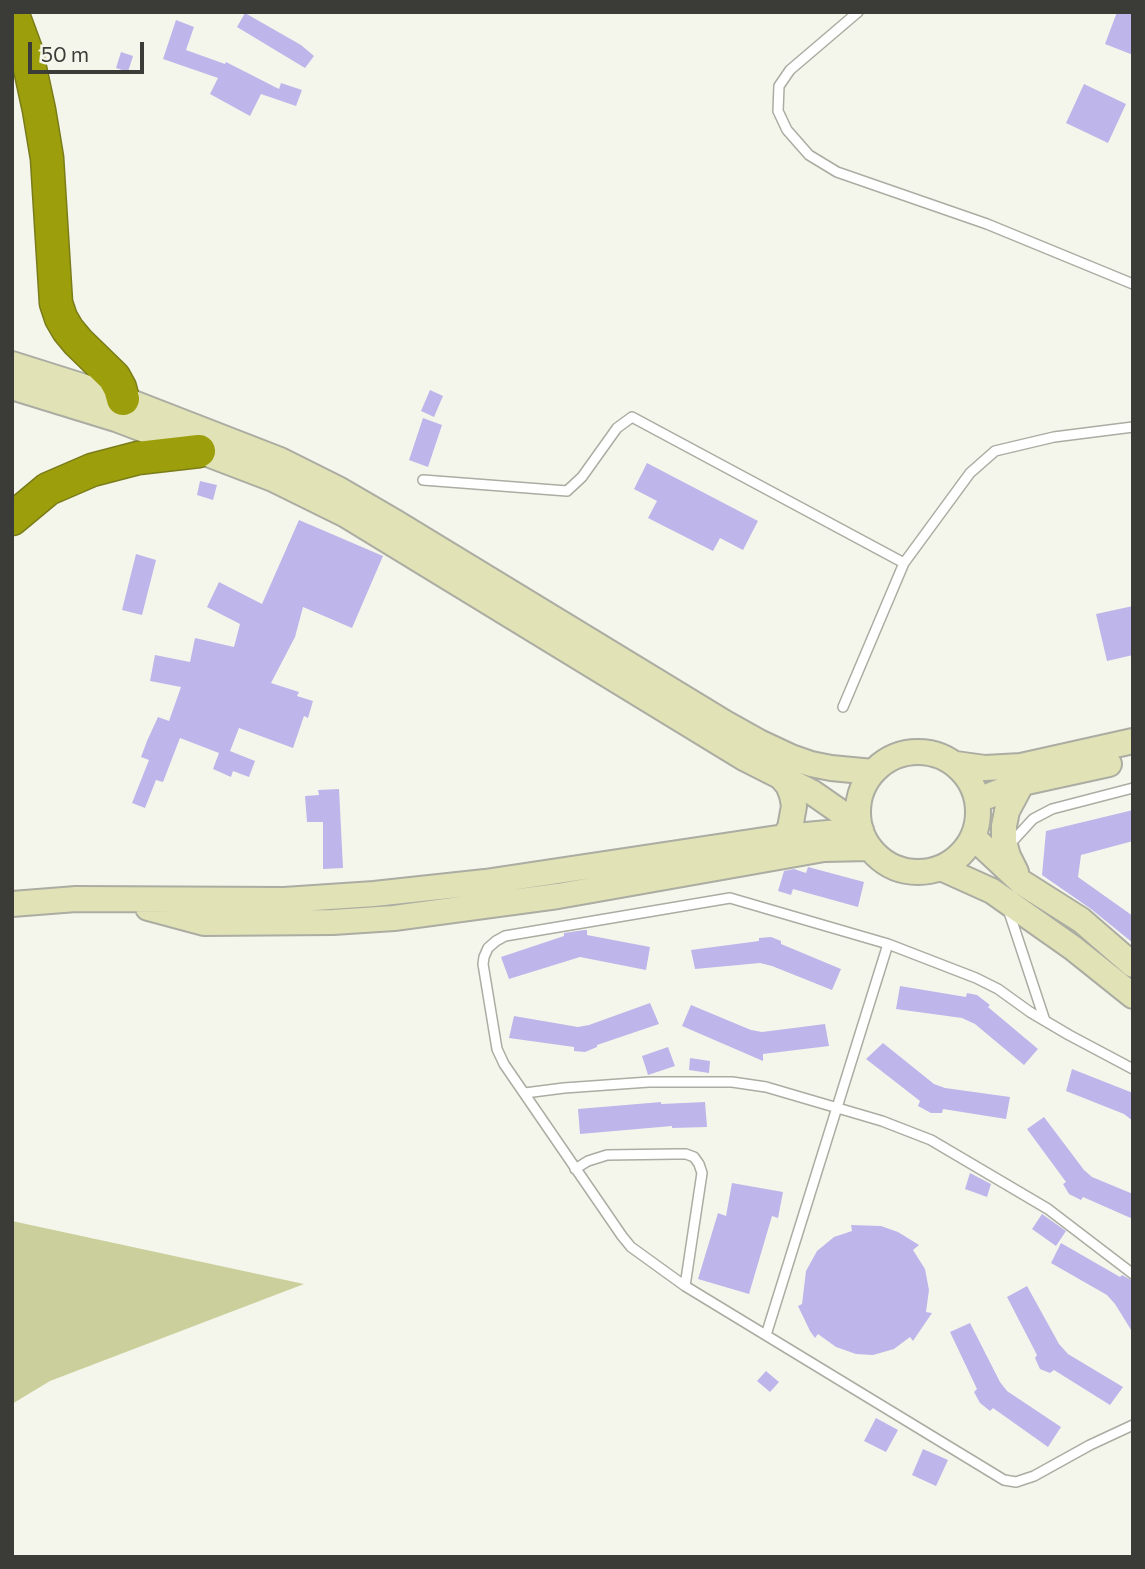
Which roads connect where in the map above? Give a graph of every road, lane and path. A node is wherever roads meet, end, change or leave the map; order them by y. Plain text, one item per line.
1 (12, 12) edge
2 (858, 12) edge
3 (1133, 284) edge
4 (18, 378) edge
5 (120, 409) junction
6 (1133, 427) edge
7 (199, 450) junction
8 (423, 480) dead end
9 (12, 519) edge
10 (904, 563) junction
11 (843, 707) dead end
12 (1133, 741) edge
13 (1133, 759) edge
14 (956, 764) junction
15 (873, 772) junction
16 (781, 777) junction
17 (1023, 783) junction
18 (1133, 788) edge
19 (978, 800) junction
20 (864, 834) junction
21 (785, 837) junction
22 (973, 837) junction
23 (1006, 849) junction
24 (941, 868) junction
25 (1013, 891) junction
26 (132, 900) junction
27 (12, 904) edge
28 (888, 944) junction
29 (1133, 965) edge
30 (1133, 996) edge
31 (1045, 1021) junction
32 (1133, 1069) edge
33 (525, 1093) junction
34 (837, 1108) junction
35 (575, 1169) junction
36 (1133, 1274) edge
37 (685, 1286) junction
38 (766, 1335) junction
39 (1133, 1425) edge

1 - 5 highway
2 - 3 lane
4 - 5 main road
5 - 7 main road
5 - 15 main road
6 - 10 lane
7 - 9 highway
7 - 16 main road
8 - 10 lane
10 - 11 lane
12 - 14 main road
13 - 17 main road
14 - 15 main road
14 - 19 main road
15 - 20 main road
16 - 20 main road
16 - 21 main road
17 - 19 main road
17 - 23 main road
18 - 23 lane
19 - 22 main road
20 - 21 main road
20 - 24 main road
20 - 26 main road
21 - 26 main road
22 - 24 main road
22 - 25 main road
23 - 25 main road
24 - 25 main road
25 - 29 main road
25 - 30 main road
25 - 31 lane
26 - 27 main road
28 - 31 lane
28 - 33 lane
28 - 34 lane
31 - 32 lane
33 - 34 lane
33 - 35 lane
34 - 36 lane
34 - 38 lane
35 - 37 lane
35 - 37 lane
37 - 38 lane
38 - 39 lane

